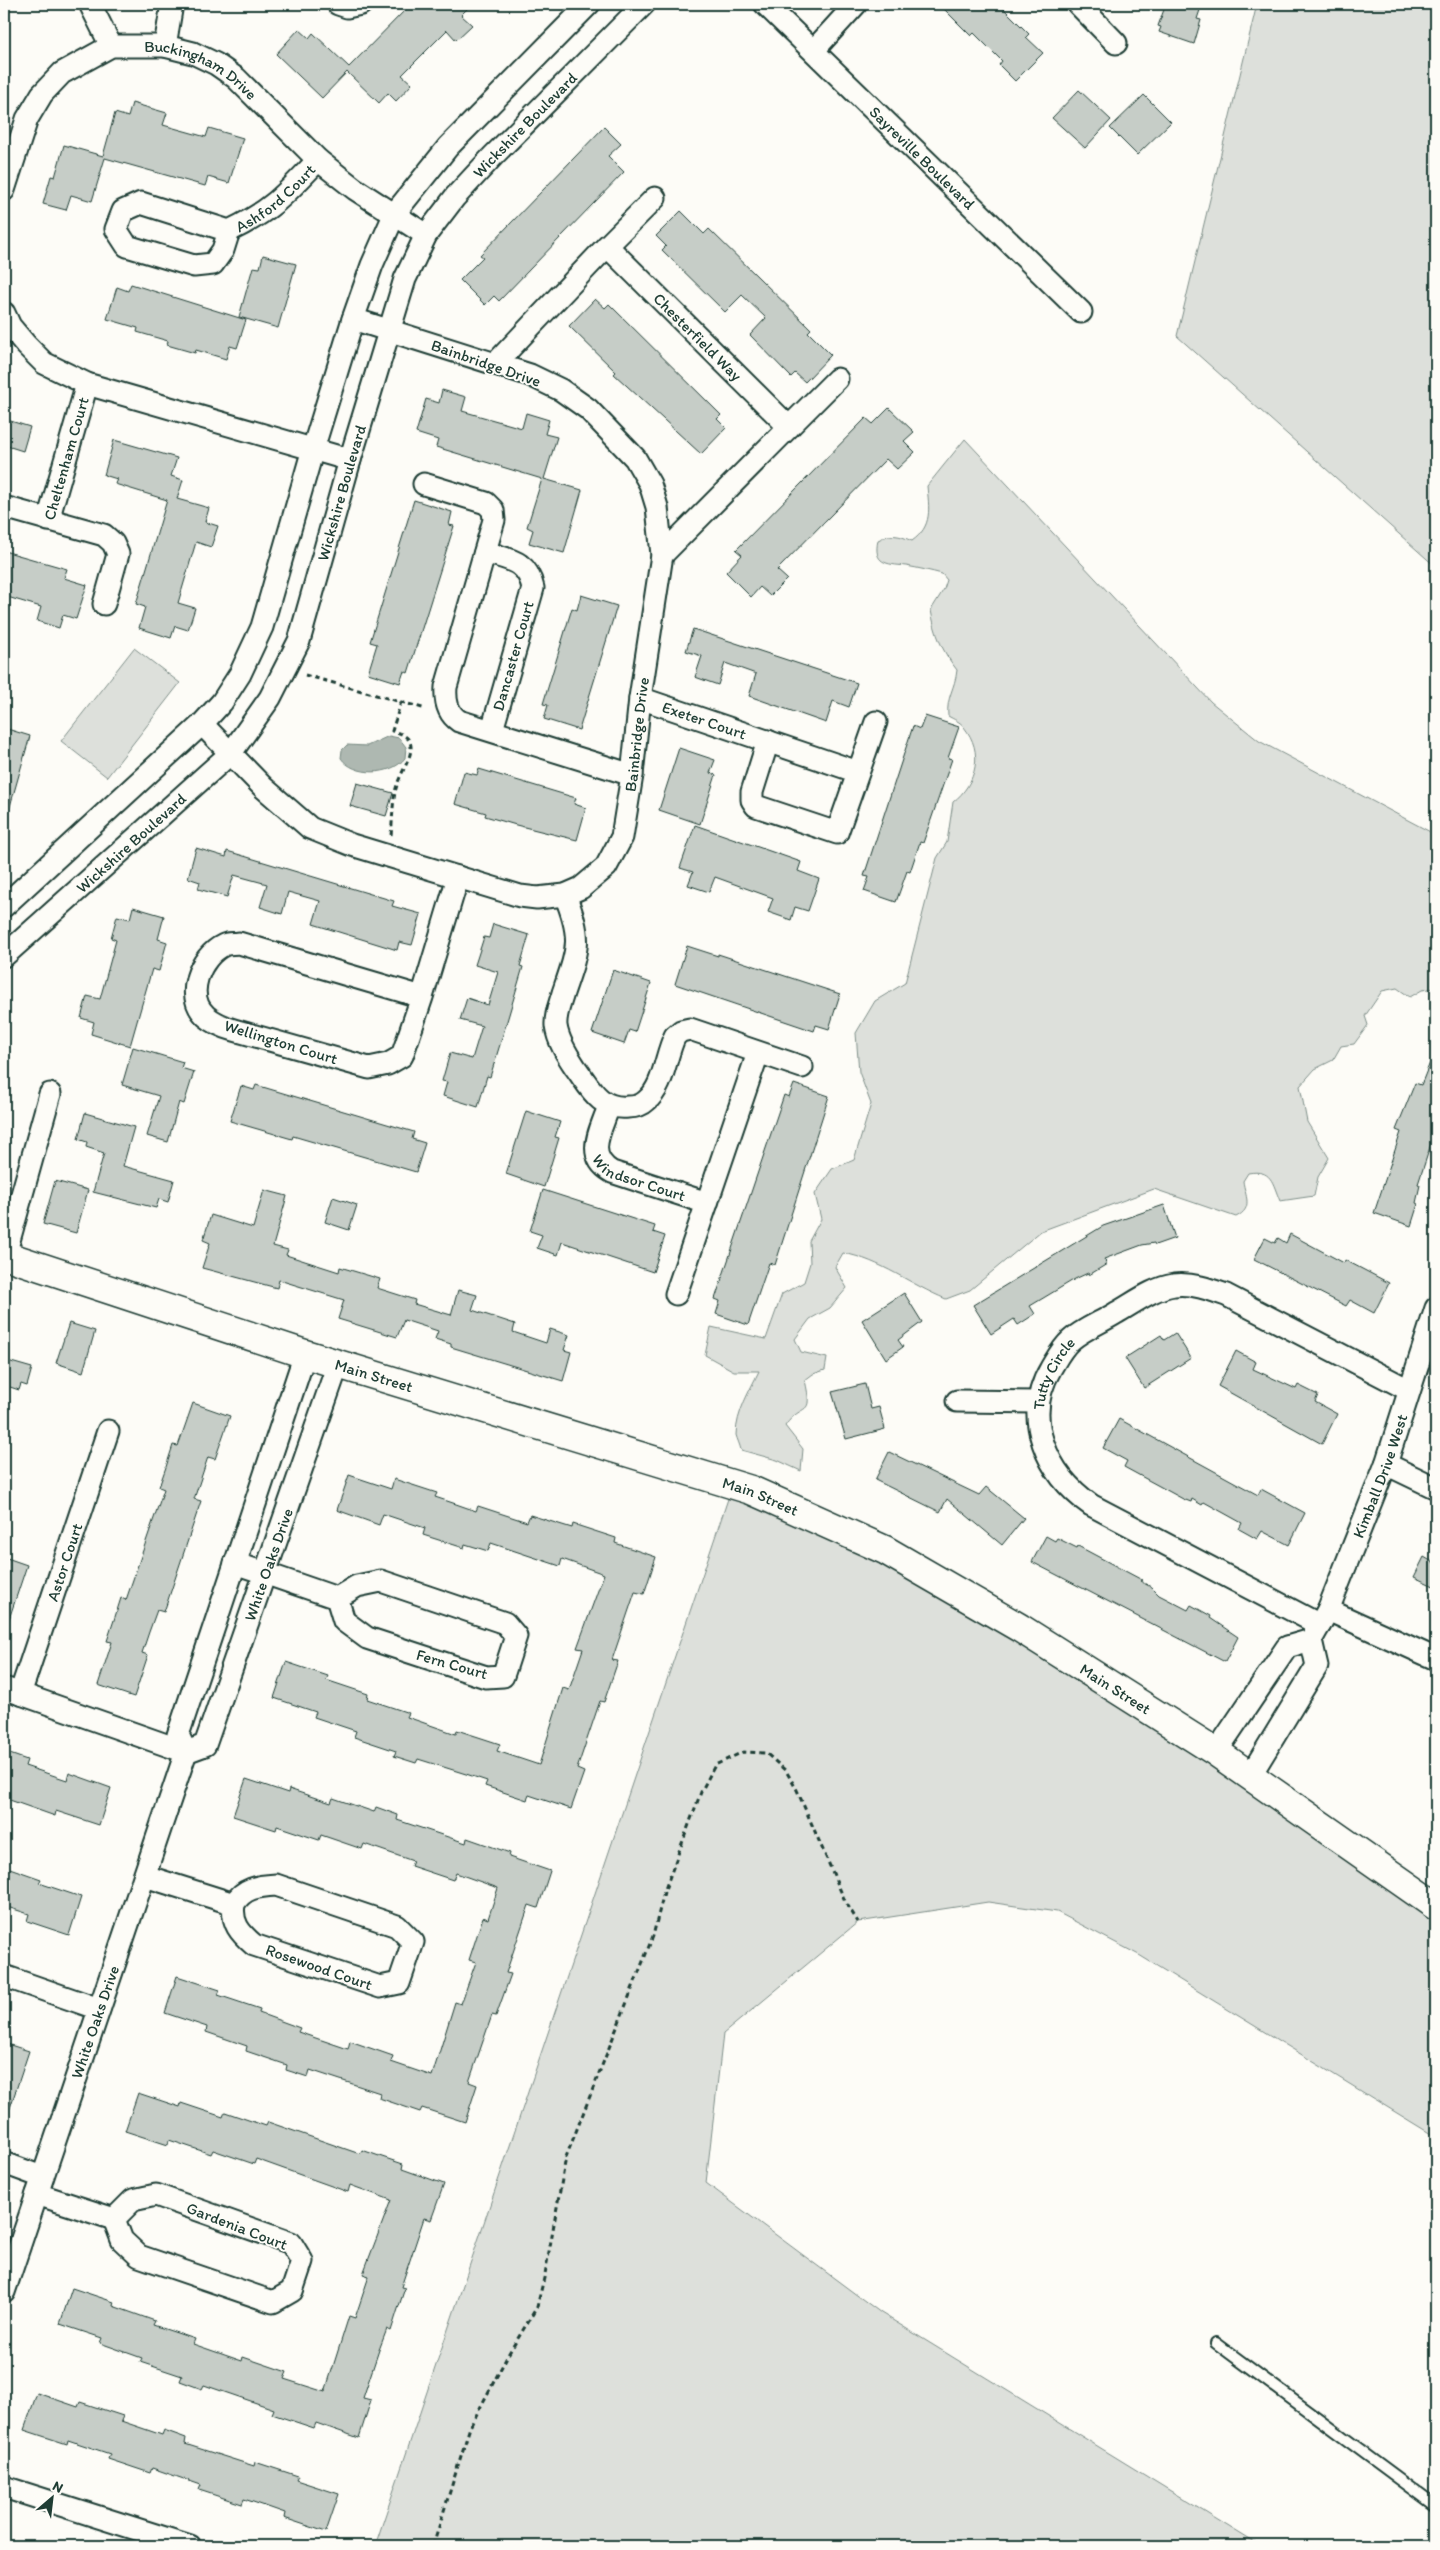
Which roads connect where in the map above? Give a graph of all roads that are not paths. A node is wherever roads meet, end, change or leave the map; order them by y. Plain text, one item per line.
1 (90, 4) edge
2 (172, 4) edge
3 (338, 4) edge
4 (361, 4) edge
5 (589, 4) edge
6 (644, 4) edge
7 (765, 4) edge
8 (856, 4) edge
9 (1078, 4) edge
10 (1116, 43) dead end
11 (110, 46) junction
12 (165, 46) junction
13 (814, 50) junction
14 (318, 160) junction
15 (4, 190) edge
16 (655, 198) dead end
17 (395, 213) junction
18 (229, 231) junction
19 (426, 235) junction
20 (606, 246) junction
21 (1081, 312) dead end
22 (4, 313) edge
23 (353, 319) junction
24 (390, 331) junction
25 (495, 364) junction
26 (838, 379) dead end
27 (87, 384) junction
28 (789, 427) junction
29 (313, 449) junction
30 (350, 460) junction
31 (424, 484) dead end
32 (4, 506) edge
33 (48, 520) junction
34 (485, 552) junction
35 (662, 555) junction
36 (104, 604) dead end
37 (640, 698) junction
38 (876, 722) dead end
39 (202, 724) junction
40 (492, 730) junction
41 (768, 741) junction
42 (231, 753) junction
43 (858, 772) junction
44 (632, 775) junction
45 (458, 877) junction
46 (565, 895) junction
47 (4, 906) edge
48 (7, 945) edge
49 (422, 997) junction
50 (758, 1053) junction
51 (802, 1067) dead end
52 (50, 1094) dead end
53 (610, 1106) junction
54 (707, 1203) junction
55 (5, 1255) edge
56 (676, 1294) dead end
57 (1436, 1308) edge
58 (305, 1354) junction
59 (338, 1364) junction
60 (1409, 1390) junction
61 (957, 1401) dead end
62 (1038, 1402) junction
63 (108, 1431) dead end
64 (1386, 1464) junction
65 (1436, 1488) edge
66 (235, 1563) junction
67 (265, 1573) junction
68 (336, 1598) junction
69 (1320, 1625) junction
70 (1436, 1659) edge
71 (12, 1691) edge
72 (186, 1752) junction
73 (1216, 1752) junction
74 (1250, 1776) junction
75 (145, 1876) junction
76 (234, 1904) junction
77 (1436, 1906) edge
78 (4, 1976) edge
79 (98, 2009) junction
80 (4, 2163) edge
81 (39, 2186) junction
82 (114, 2219) junction
83 (4, 2292) edge
84 (1216, 2343) dead end
85 (4, 2487) edge
86 (1436, 2506) edge
87 (155, 2541) edge
88 (190, 2546) edge

1 - 11 street
2 - 12 street
3 - 4 street
5 - 17 street
6 - 19 street, Wickshire Boulevard
7 - 13 street, Sayreville Boulevard
8 - 13 street
9 - 10 street
11 - 12 street, Buckingham Drive
11 - 15 street, Buckingham Drive
12 - 14 street, Buckingham Drive
13 - 21 street, Sayreville Boulevard
14 - 17 street, Buckingham Drive
14 - 18 street, Ashford Court
16 - 20 street
17 - 19 street, Buckingham Drive
17 - 23 street
18 - 18 street, Ashford Court
19 - 24 street, Wickshire Boulevard
20 - 25 street
20 - 28 street, Chesterfield Way
22 - 27 street
23 - 24 street, Bainbridge Drive
23 - 29 street
24 - 25 street, Bainbridge Drive
24 - 30 street, Wickshire Boulevard
25 - 35 street, Bainbridge Drive
26 - 28 street
27 - 29 street
27 - 33 street, Cheltenham Court
28 - 35 street
29 - 30 street
29 - 39 street
30 - 42 street, Wickshire Boulevard
31 - 34 street
32 - 33 street, Cheltenham Court
33 - 36 street
34 - 40 street, Dancaster Court
34 - 40 street, Dancaster Court
35 - 37 street, Bainbridge Drive
37 - 41 street, Exeter Court
37 - 44 street, Bainbridge Drive
38 - 43 street, Exeter Court
39 - 42 street, Bainbridge Drive
39 - 47 street
40 - 44 street, Dancaster Court
41 - 43 street, Exeter Court
41 - 43 street, Exeter Court
42 - 45 street, Bainbridge Drive
42 - 48 street, Wickshire Boulevard
44 - 46 street, Bainbridge Drive
45 - 46 street, Bainbridge Drive
45 - 49 street, Wellington Court
46 - 53 street
49 - 49 street, Wellington Court
50 - 51 street
50 - 53 street
50 - 54 street, Windsor Court
52 - 55 street
53 - 54 street, Windsor Court
54 - 56 street, Windsor Court
55 - 58 main road, Main Street
57 - 60 street, Kimball Drive West
58 - 59 main road, Main Street
58 - 66 street, White Oaks Drive
59 - 67 street, White Oaks Drive
59 - 73 main road, Main Street
60 - 62 street, Tutty Circle
60 - 64 street, Kimball Drive West
61 - 62 street
62 - 69 street, Tutty Circle
63 - 71 street, Astor Court
64 - 65 street
64 - 69 street, Kimball Drive West
66 - 67 street
66 - 72 street, White Oaks Drive
67 - 68 street
67 - 72 street, White Oaks Drive
68 - 68 street, Fern Court
69 - 70 street, Tutty Circle
69 - 73 street
69 - 74 street
71 - 72 street, Astor Court
72 - 75 street, White Oaks Drive
73 - 74 main road, Main Street
74 - 77 main road, Main Street
75 - 76 street
75 - 79 street, White Oaks Drive
76 - 76 street, Rosewood Court
78 - 79 street
79 - 81 street, White Oaks Drive
80 - 81 street
81 - 82 street
81 - 83 street, White Oaks Drive
82 - 82 street, Gardenia Court
84 - 86 lane
85 - 87 street
87 - 88 street

